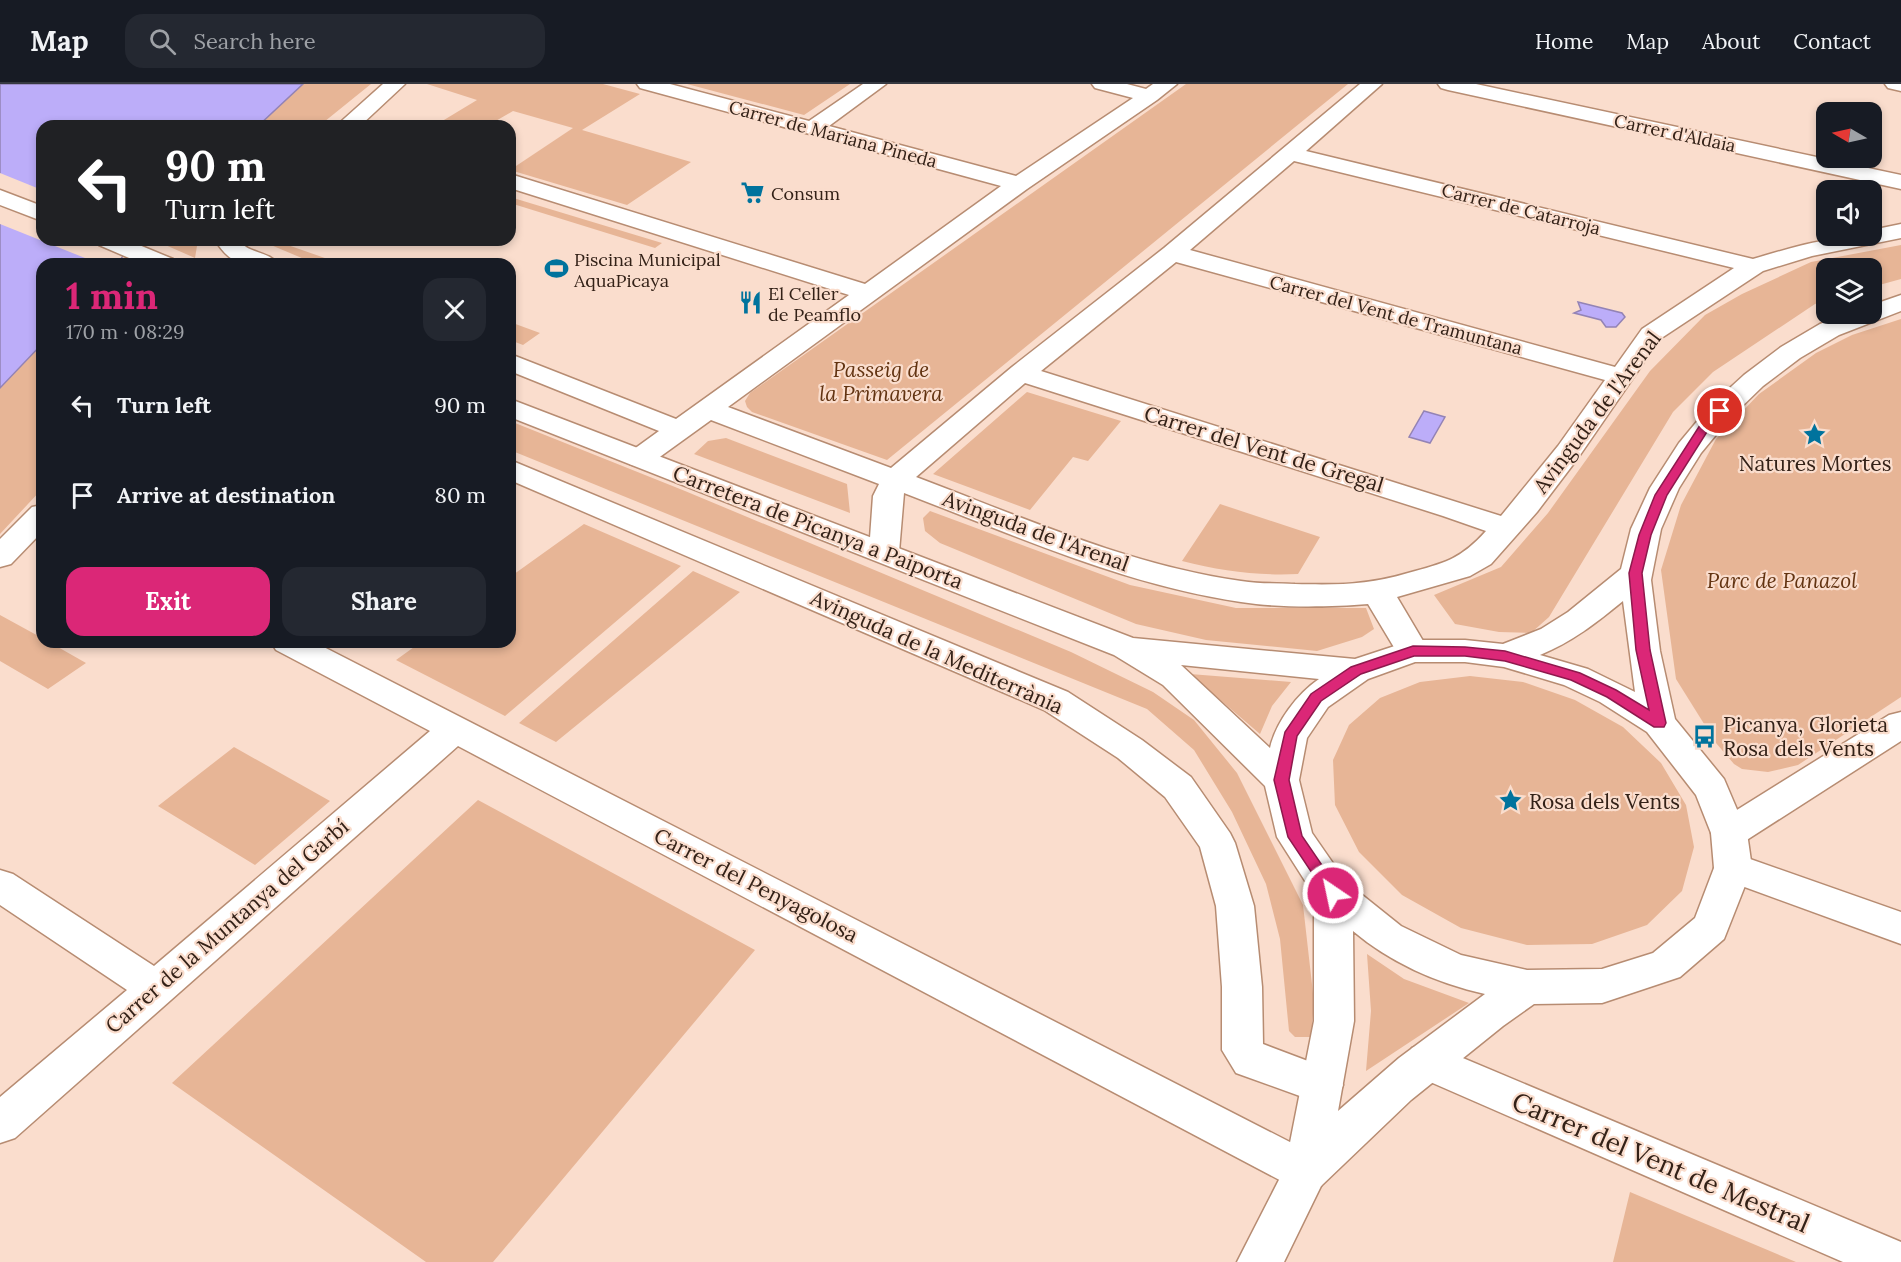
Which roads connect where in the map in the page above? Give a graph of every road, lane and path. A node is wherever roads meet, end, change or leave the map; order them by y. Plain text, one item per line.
1 (395, 84) edge
2 (647, 84) edge
3 (876, 84) edge
4 (1102, 84) edge
5 (1372, 84) edge
6 (1448, 84) edge
7 (1895, 84) edge
8 (1901, 85) edge
9 (1158, 90) edge
10 (354, 120) edge
11 (813, 128) junction
12 (1288, 153) junction
13 (1901, 182) edge
14 (516, 183) edge
15 (1019, 184) junction
16 (0, 197) edge
17 (36, 212) edge
18 (1901, 231) edge
19 (122, 246) edge
20 (232, 246) edge
21 (1172, 253) junction
22 (150, 258) edge
23 (255, 258) edge
24 (1754, 266) junction
25 (869, 293) junction
26 (1901, 303) edge
27 (1882, 309) edge
28 (1843, 324) edge
29 (516, 364) edge
30 (1021, 373) junction
31 (1619, 376) junction
32 (516, 408) edge
33 (708, 409) junction
34 (680, 430) junction
35 (640, 458) junction
36 (516, 472) edge
37 (896, 479) junction
38 (36, 521) edge
39 (1506, 528) junction
40 (884, 552) junction
41 (0, 557) edge
42 (1636, 573) junction
43 (1376, 593) junction
44 (1125, 647) junction
45 (299, 648) edge
46 (1413, 651) junction
47 (1505, 656) junction
48 (1356, 671) junction
49 (1659, 723) junction
50 (1901, 724) edge
51 (455, 729) junction
52 (1281, 780) junction
53 (1731, 850) junction
54 (0, 885) edge
55 (1333, 893) junction
56 (1901, 928) edge
57 (1527, 987) junction
58 (156, 988) junction
59 (1427, 1061) junction
60 (1322, 1085) junction
61 (0, 1124) edge
62 (1306, 1172) junction
63 (1260, 1262) edge
64 (1895, 1262) edge

1 - 10 street
2 - 11 street, Carrer de Mariana Pineda
3 - 11 street
4 - 9 street
5 - 12 street
6 - 13 street, Carrer d'Aldaia
7 - 8 street
9 - 15 street
11 - 15 street, Carrer de Mariana Pineda
12 - 21 street
12 - 24 street, Carrer de Catarroja
14 - 25 street
15 - 25 street
16 - 17 street
18 - 24 street, Avinguda de l'Arenal
19 - 22 street
20 - 23 street
21 - 30 street
21 - 31 street, Carrer del Vent de Tramuntana
24 - 31 street, Avinguda de l'Arenal
25 - 33 street
26 - 27 street
28 - 42 street
29 - 34 street
30 - 37 street
30 - 39 street, Carrer del Vent de Gregal
31 - 39 street, Avinguda de l'Arenal
32 - 35 street, Carretera de Picanya a Paiporta
33 - 34 street
33 - 37 street, Avinguda de l'Arenal
34 - 35 street
35 - 40 street, Carretera de Picanya a Paiporta
36 - 60 street, Avinguda de la Mediterrània
37 - 40 street
37 - 43 street, Avinguda de l'Arenal
38 - 41 street
39 - 43 street, Avinguda de l'Arenal
40 - 44 street, Carretera de Picanya a Paiporta
42 - 47 street
42 - 49 street
43 - 46 street
44 - 48 street, Carretera de Picanya a Paiporta
44 - 52 street, Carretera de Picanya a Paiporta
45 - 51 street, Carrer del Penyagolosa
46 - 47 street
46 - 48 street
47 - 49 street
48 - 52 street
49 - 53 street
50 - 53 street
51 - 58 street, Carrer de la Muntanya del Garbí
51 - 62 street, Carrer del Penyagolosa
52 - 55 street
53 - 56 street
53 - 57 street
54 - 58 street
55 - 57 street
55 - 60 street
57 - 59 street
58 - 61 street, Carrer de la Muntanya del Garbí
59 - 62 street
59 - 64 street, Carrer del Vent de Mestral
60 - 62 street
62 - 63 street

